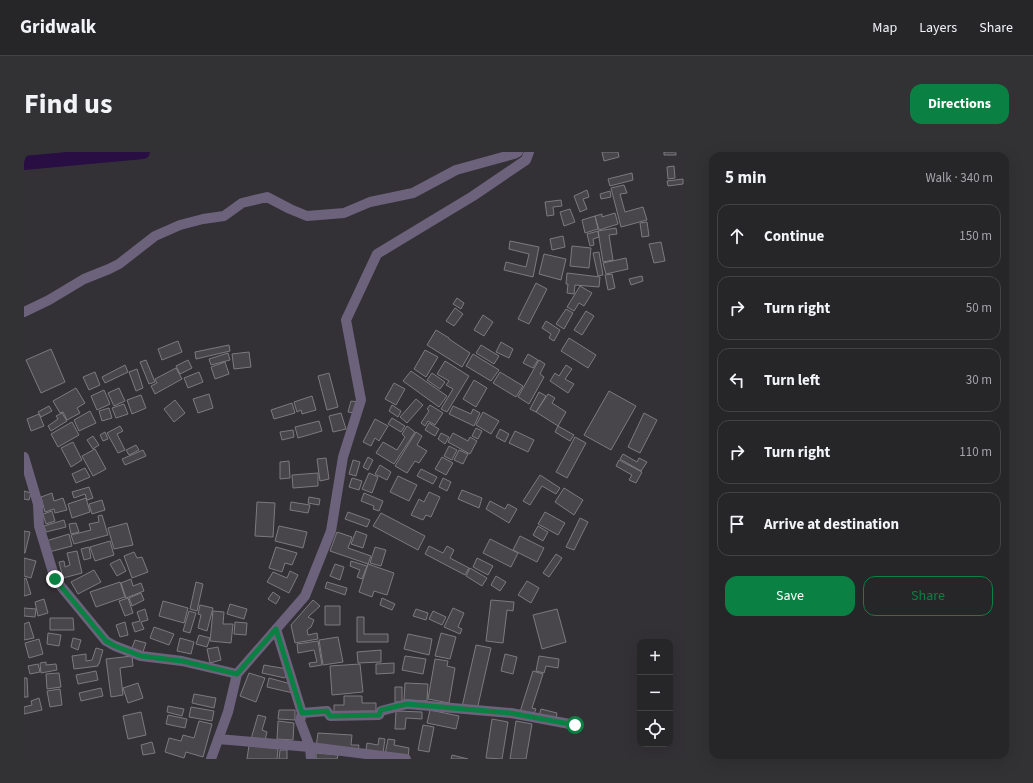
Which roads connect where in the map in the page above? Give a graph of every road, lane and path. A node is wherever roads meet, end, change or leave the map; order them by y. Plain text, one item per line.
1 (518, 152) edge
2 (529, 152) edge
3 (24, 312) edge
4 (24, 457) edge
5 (276, 629) junction
6 (237, 674) junction
7 (302, 713) junction
8 (575, 725) dead end
9 (218, 739) junction
10 (310, 747) junction
11 (211, 759) edge
12 (311, 759) edge
13 (406, 759) edge

1 - 3 street
2 - 5 street
4 - 6 street
5 - 6 street
5 - 7 street
6 - 9 street
7 - 8 street
7 - 10 street
9 - 10 street
9 - 11 street
10 - 12 street
10 - 13 street

